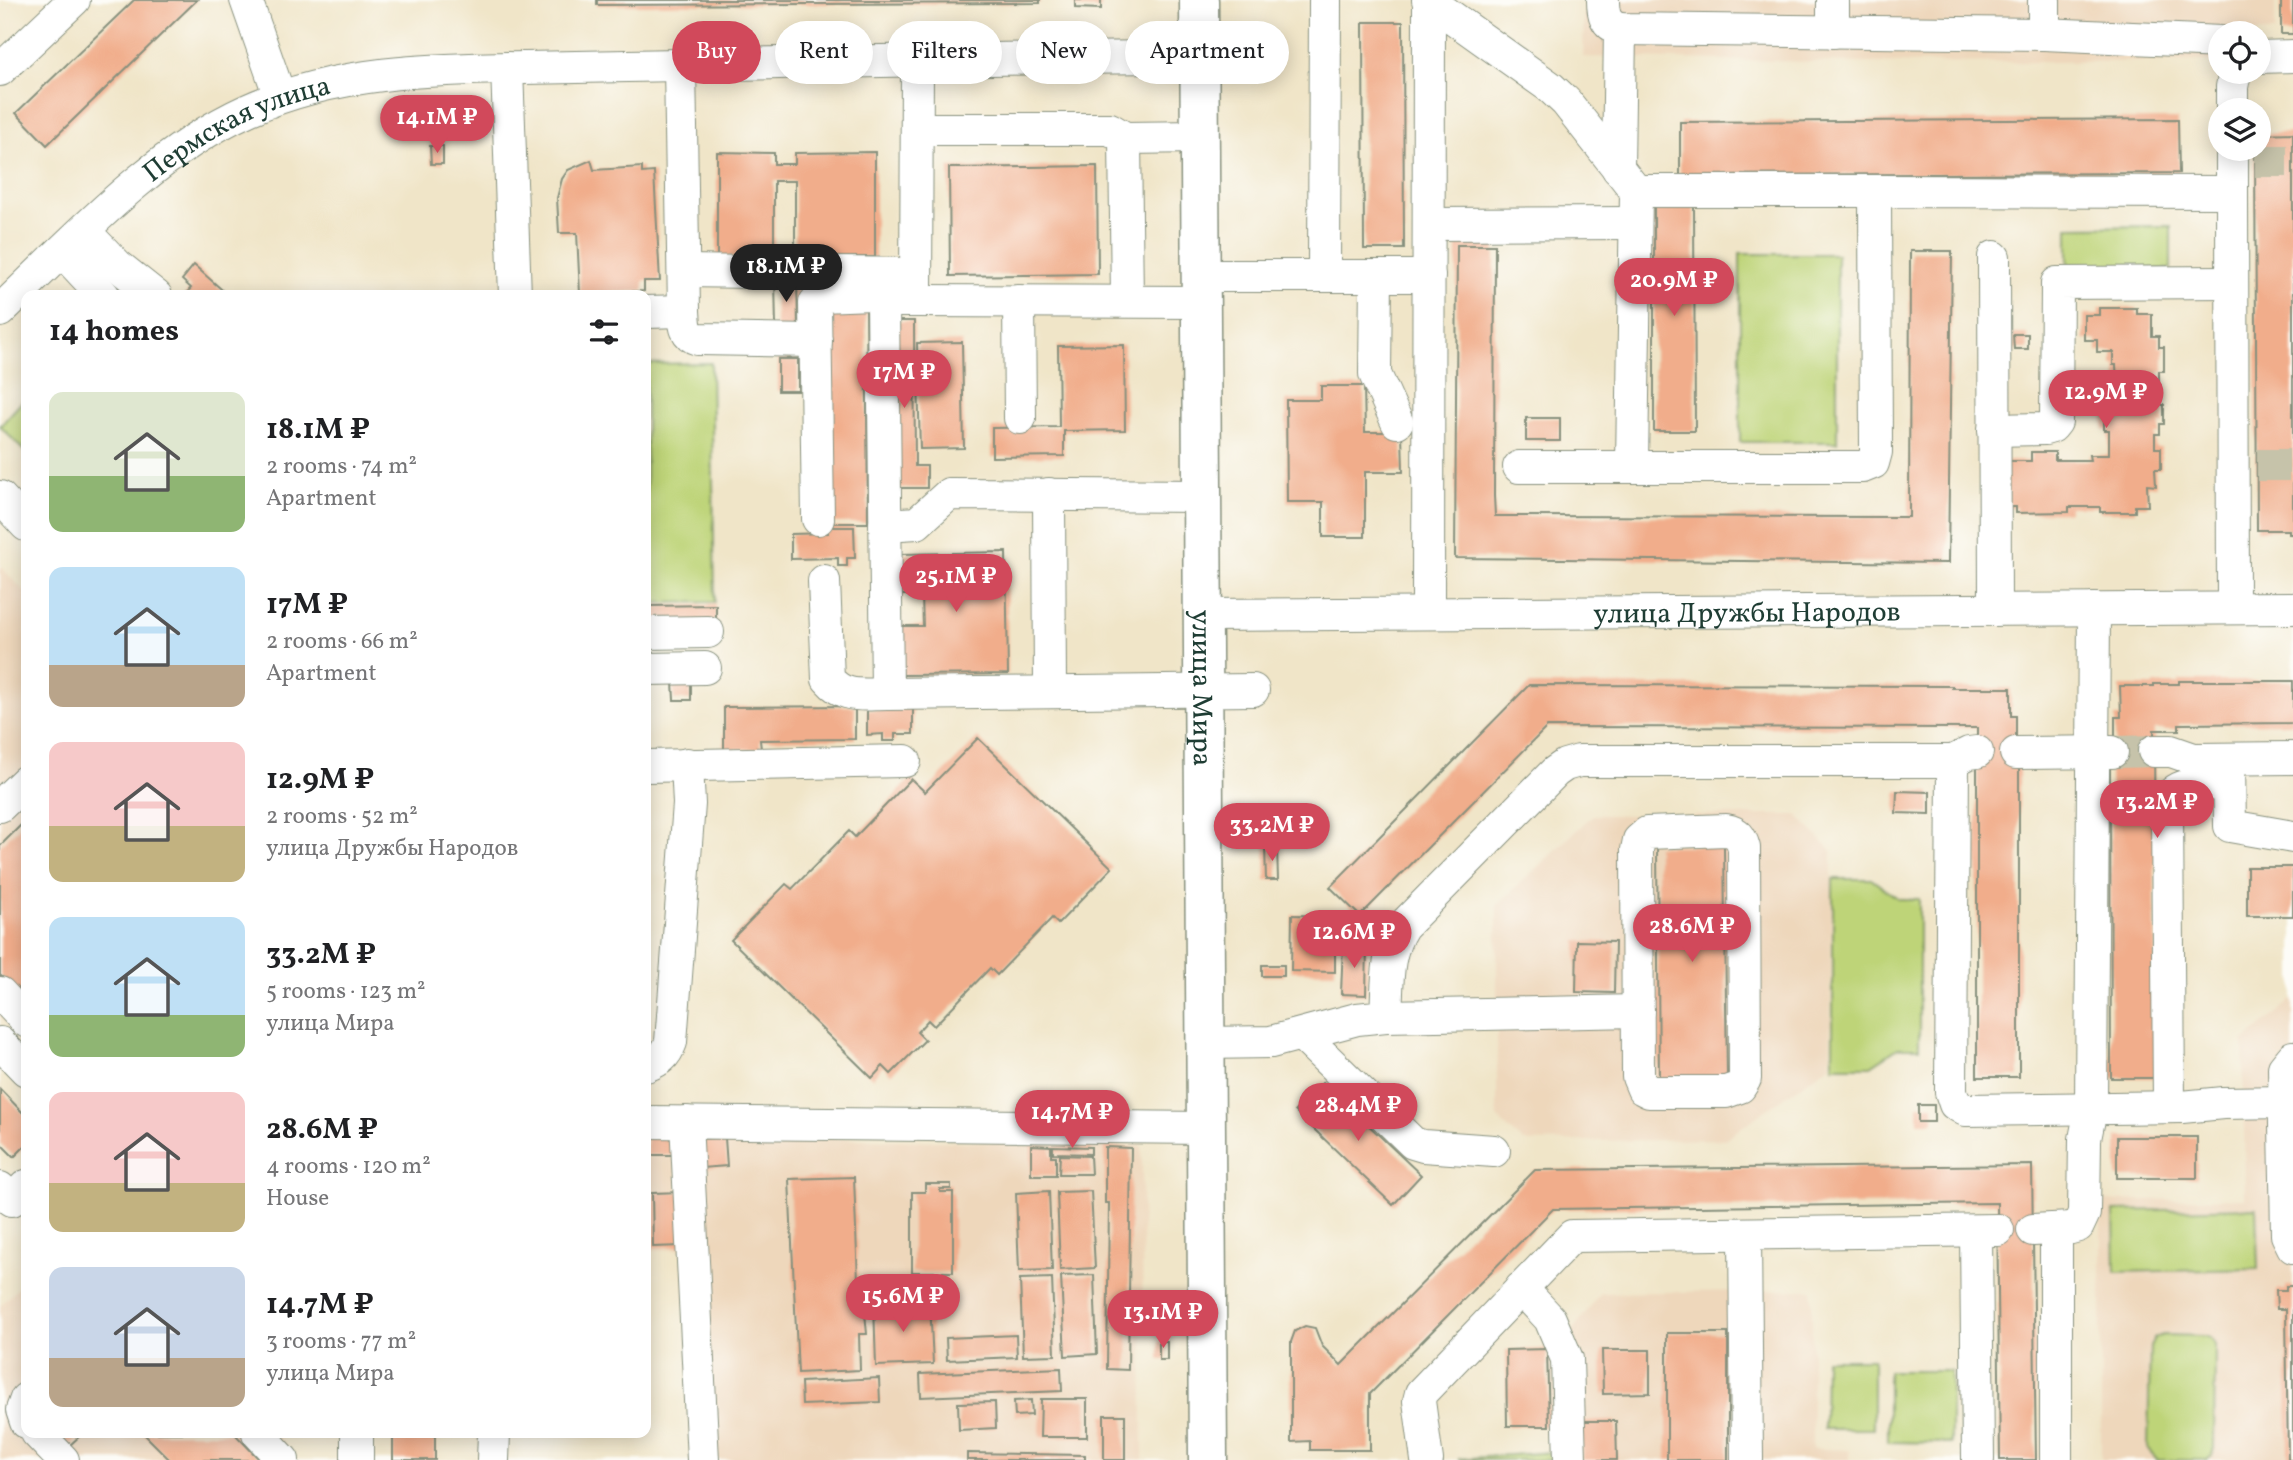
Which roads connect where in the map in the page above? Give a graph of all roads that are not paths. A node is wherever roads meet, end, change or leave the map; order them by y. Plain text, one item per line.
1 (74, 0) edge
2 (246, 0) edge
3 (1199, 0) edge
4 (1325, 0) edge
5 (1428, 0) edge
6 (1603, 0) edge
7 (1833, 0) edge
8 (2044, 0) edge
9 (1199, 21) edge
10 (1620, 29) junction
11 (1833, 32) junction
12 (2044, 34) junction
13 (2208, 41) edge
14 (2293, 56) edge
15 (2271, 57) edge
16 (1125, 58) edge
17 (1002, 60) edge
18 (887, 62) edge
19 (761, 64) edge
20 (672, 65) edge
21 (507, 68) junction
22 (0, 70) edge
23 (680, 84) edge
24 (917, 84) edge
25 (1199, 84) edge
26 (280, 97) junction
27 (917, 129) junction
28 (1200, 137) junction
29 (1125, 138) junction
30 (2239, 161) edge
31 (1627, 180) junction
32 (1875, 191) junction
33 (2232, 192) junction
34 (1634, 223) junction
35 (1429, 224) junction
36 (73, 241) junction
37 (1994, 257) dead end
38 (684, 271) junction
39 (1324, 276) junction
40 (1376, 276) junction
41 (1429, 276) junction
42 (2232, 282) junction
43 (916, 287) junction
44 (1200, 289) junction
45 (22, 290) edge
46 (101, 290) edge
47 (148, 290) edge
48 (515, 290) edge
49 (21, 291) edge
50 (883, 301) junction
51 (1019, 301) junction
52 (1127, 301) junction
53 (0, 311) edge
54 (684, 311) junction
55 (651, 312) edge
56 (816, 341) junction
57 (1020, 418) dead end
58 (1397, 422) dead end
59 (1994, 429) junction
60 (1632, 465) junction
61 (1519, 467) dead end
62 (1049, 495) junction
63 (1201, 496) junction
64 (0, 497) edge
65 (818, 519) dead end
66 (21, 520) edge
67 (885, 525) junction
68 (824, 581) dead end
69 (2233, 608) junction
70 (2293, 608) edge
71 (2094, 609) junction
72 (1994, 610) junction
73 (1428, 612) junction
74 (1203, 615) junction
75 (708, 632) dead end
76 (651, 633) edge
77 (705, 668) dead end
78 (651, 669) edge
79 (1203, 690) junction
80 (1253, 690) dead end
81 (1050, 691) junction
82 (887, 694) junction
83 (2154, 751) tunnel mouth
84 (2016, 752) dead end
85 (2104, 752) junction
86 (2293, 758) edge
87 (905, 761) dead end
88 (687, 764) junction
89 (651, 766) edge
90 (2229, 772) junction
91 (21, 786) edge
92 (0, 806) edge
93 (2293, 836) edge
94 (0, 993) edge
95 (1637, 1011) junction
96 (21, 1016) edge
97 (1386, 1016) junction
98 (1303, 1035) junction
99 (0, 1043) edge
100 (1205, 1043) junction
101 (2293, 1057) edge
102 (651, 1064) edge
103 (21, 1065) edge
104 (2285, 1102) junction
105 (2169, 1107) junction
106 (2091, 1109) junction
107 (651, 1122) edge
108 (686, 1122) junction
109 (1206, 1128) junction
110 (1494, 1151) dead end
111 (1745, 1234) junction
112 (2293, 1247) edge
113 (1521, 1288) junction
114 (42, 1438) edge
115 (263, 1438) edge
116 (357, 1438) edge
117 (494, 1438) edge
118 (63, 1460) edge
119 (283, 1460) edge
120 (357, 1460) edge
121 (494, 1460) edge
122 (704, 1460) edge
123 (1208, 1460) edge
124 (1427, 1460) edge
125 (1570, 1460) edge
126 (1748, 1460) edge
127 (1978, 1460) edge
128 (2056, 1460) edge

1 - 22 street
2 - 26 street
3 - 9 main road, улица Мира
4 - 39 street
5 - 31 street
5 - 35 street
6 - 10 street
7 - 11 street
8 - 12 street
10 - 11 street
10 - 31 street
11 - 12 street
12 - 13 street
14 - 15 street
16 - 17 street, Пермская улица
18 - 19 street, Пермская улица
20 - 21 street, Пермская улица
21 - 26 street, Пермская улица
21 - 48 street
23 - 38 street
24 - 27 street
25 - 28 main road, улица Мира
26 - 36 street, Пермская улица
27 - 29 street
27 - 43 street
28 - 29 street
28 - 44 main road, улица Мира
29 - 52 street
30 - 33 street
31 - 32 street
31 - 34 street
32 - 33 street
32 - 60 street
33 - 42 street
34 - 35 street
34 - 60 street
35 - 41 street
36 - 45 street, Пермская улица
36 - 46 street
36 - 47 street
37 - 59 street
38 - 43 street
38 - 54 street
39 - 40 street
39 - 44 street
40 - 41 street
40 - 58 street
41 - 73 street
42 - 59 street
42 - 69 street
43 - 50 street
43 - 51 street
44 - 52 street
44 - 63 main road, улица Мира
49 - 53 street, Пермская улица
50 - 56 street
50 - 67 street
51 - 52 street
51 - 57 street
54 - 55 street
54 - 56 street
56 - 65 street
59 - 72 street
60 - 61 street
62 - 63 street
62 - 67 street
62 - 81 street
63 - 74 main road, улица Мира
64 - 66 street
67 - 82 street
68 - 82 street
69 - 70 street, улица Дружбы Народов
69 - 71 street, улица Дружбы Народов
71 - 72 street, улица Дружбы Народов
71 - 85 street
72 - 73 street, улица Дружбы Народов
73 - 74 street, улица Дружбы Народов
74 - 79 main road, улица Мира
75 - 76 street
77 - 78 street
79 - 80 street
79 - 81 street
79 - 100 main road, улица Мира
81 - 82 street
83 - 90 street
84 - 85 street
85 - 106 street
86 - 90 street
87 - 88 street
88 - 89 street
88 - 102 street
90 - 93 street
90 - 105 street
91 - 92 street
94 - 96 street
95 - 95 street
95 - 97 street
97 - 98 street
97 - 106 street
98 - 100 street
98 - 110 street
99 - 103 street
100 - 109 main road, улица Мира
101 - 104 street
104 - 105 street
104 - 112 street
105 - 106 street
106 - 128 street
107 - 108 street
108 - 109 street
108 - 122 street
109 - 123 main road, улица Мира
111 - 113 street
111 - 126 street
111 - 127 street
113 - 124 street
113 - 125 street
114 - 118 street
115 - 119 street
116 - 120 street
117 - 121 street

